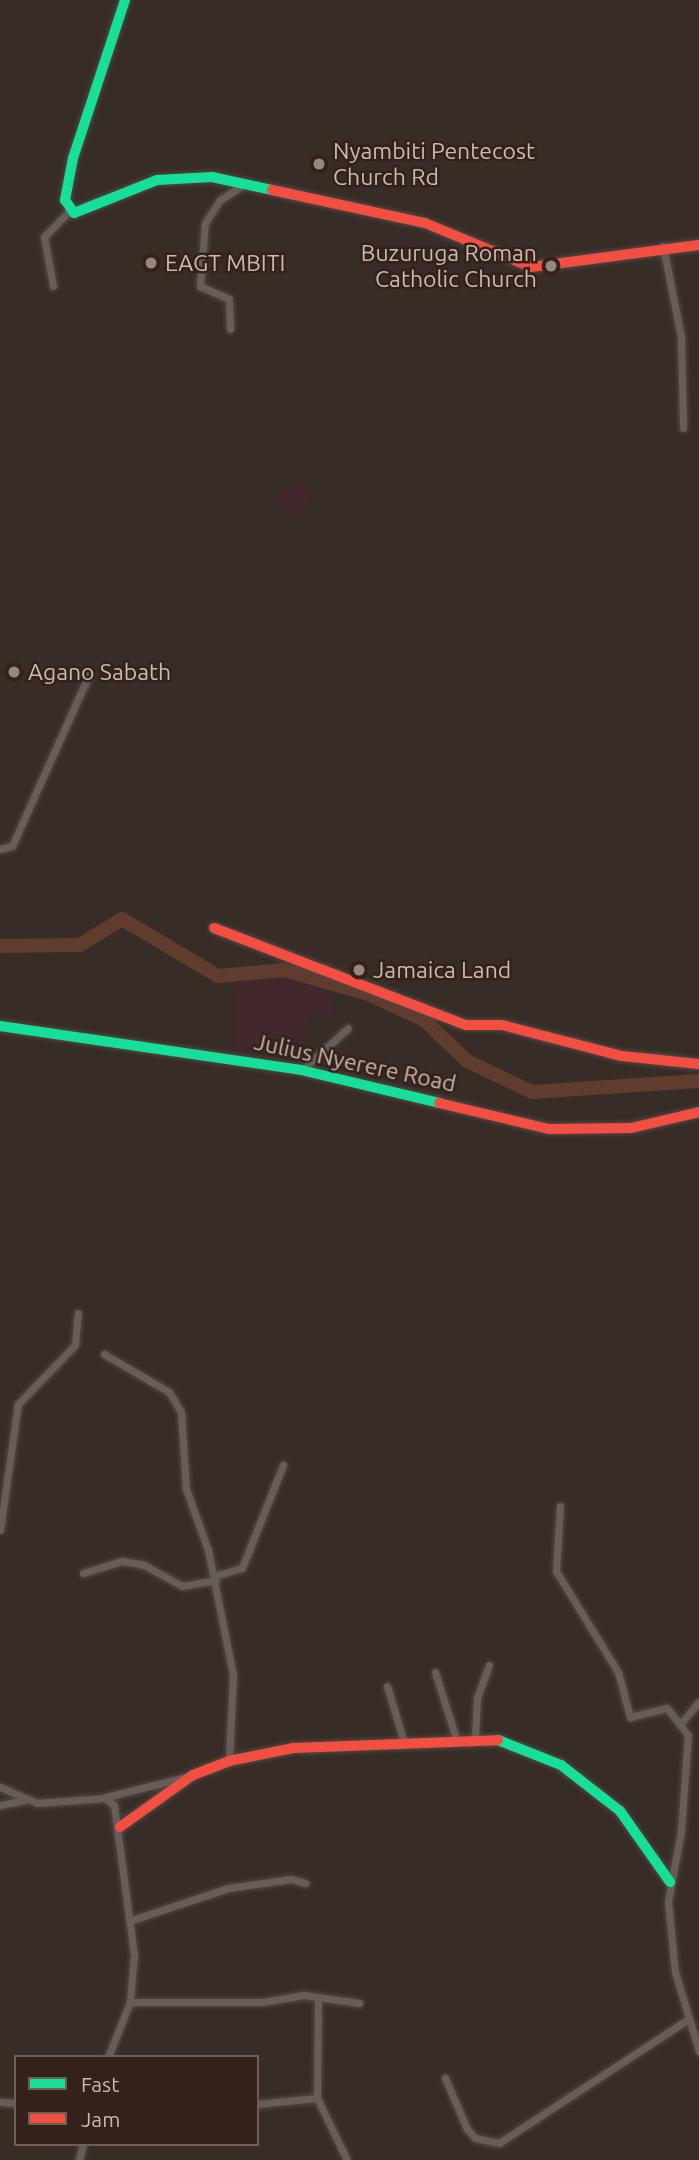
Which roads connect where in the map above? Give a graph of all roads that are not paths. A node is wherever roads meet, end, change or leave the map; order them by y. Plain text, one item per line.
1 (125, 0) edge
2 (243, 185) junction
3 (69, 211) junction
4 (663, 245) junction
5 (699, 245) edge
6 (53, 286) dead end
7 (230, 329) dead end
8 (683, 428) dead end
9 (89, 675) dead end
10 (0, 849) edge
11 (214, 928) dead end
12 (0, 1026) edge
13 (348, 1028) dead end
14 (699, 1064) edge
15 (301, 1070) junction
16 (699, 1112) edge
17 (78, 1313) dead end
18 (104, 1354) dead end
19 (283, 1465) dead end
20 (560, 1507) dead end
21 (0, 1530) edge
22 (83, 1573) dead end
23 (214, 1578) junction
24 (489, 1665) dead end
25 (435, 1672) dead end
26 (387, 1686) dead end
27 (699, 1702) edge
28 (682, 1722) junction
29 (455, 1735) junction
30 (475, 1737) junction
31 (403, 1739) junction
32 (229, 1761) junction
33 (193, 1775) junction
34 (0, 1787) edge
35 (105, 1798) junction
36 (26, 1800) junction
37 (0, 1805) edge
38 (120, 1827) junction
39 (670, 1882) junction
40 (304, 1883) dead end
41 (132, 1920) junction
42 (318, 1998) junction
43 (130, 2002) junction
44 (359, 2003) dead end
45 (687, 2020) junction
46 (699, 2051) edge
47 (109, 2055) edge
48 (445, 2078) dead end
49 (317, 2098) junction
50 (259, 2104) edge
51 (347, 2160) edge

1 - 3 main road
2 - 3 main road
2 - 4 main road
2 - 7 street
3 - 6 street
4 - 5 main road
4 - 8 street
9 - 10 street
11 - 14 main road
12 - 15 main road, Julius Nyerere Road
13 - 15 street
15 - 16 main road, Julius Nyerere Road
17 - 21 street
18 - 23 street
19 - 23 street
20 - 28 street
22 - 23 street
23 - 32 street
24 - 30 street
25 - 29 street
26 - 31 street
27 - 28 street
28 - 39 street
29 - 30 main road
29 - 31 main road
30 - 39 main road
31 - 32 main road
32 - 33 main road
33 - 35 street
33 - 38 main road
34 - 36 street
35 - 36 street
35 - 38 street
36 - 37 street
38 - 41 street
39 - 45 street
40 - 41 street
41 - 43 street
42 - 43 street
42 - 44 street
42 - 49 street
43 - 47 street
45 - 46 street
45 - 48 street
49 - 50 street
49 - 51 street

